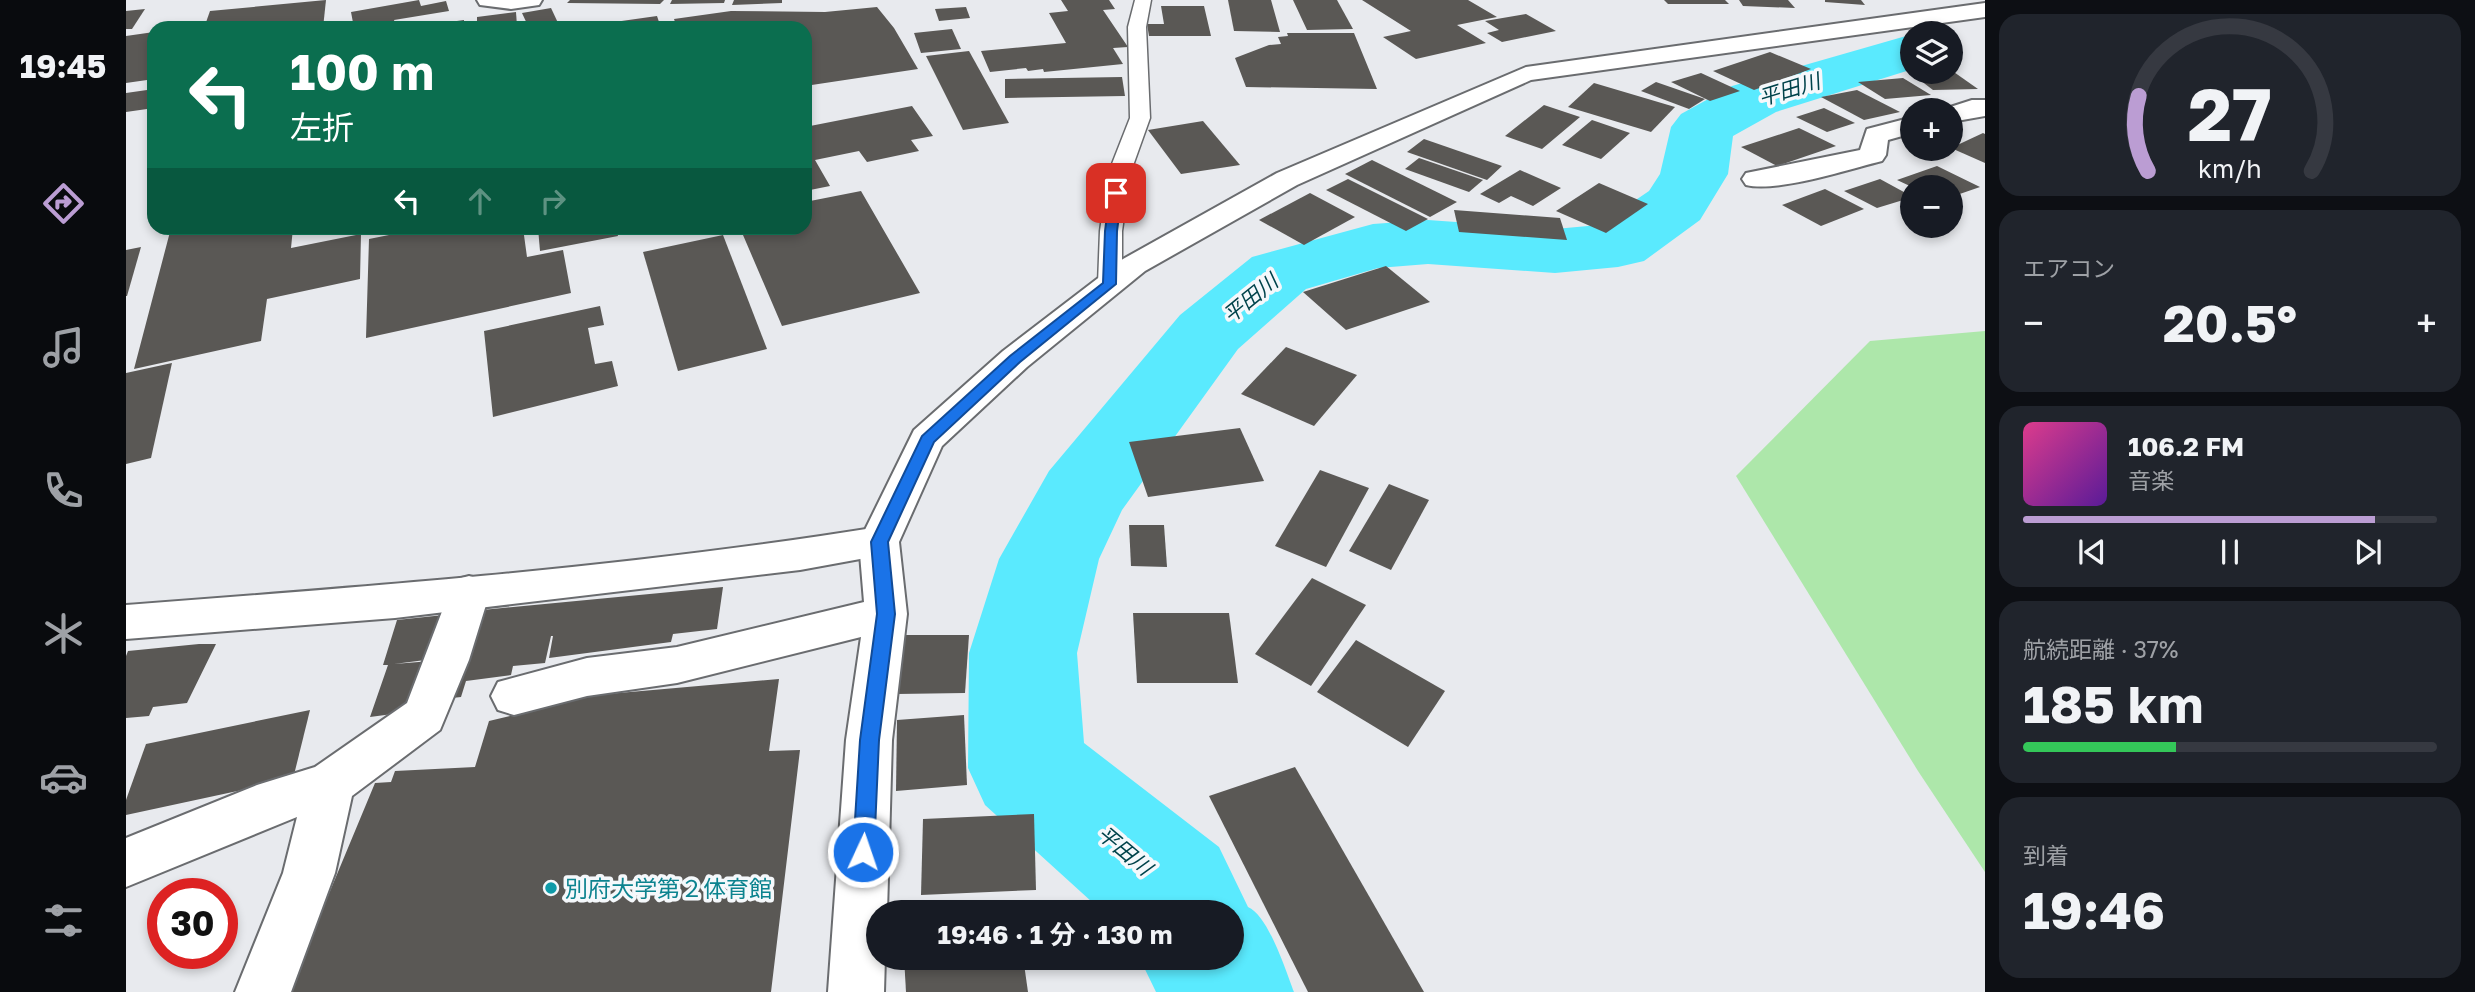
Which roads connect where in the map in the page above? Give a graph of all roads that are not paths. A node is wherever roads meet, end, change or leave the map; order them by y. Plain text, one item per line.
1 (488, 0) edge
2 (531, 0) edge
3 (1143, 0) edge
4 (1941, 0) edge
5 (1981, 10) edge
6 (1985, 108) edge
7 (1963, 111) edge
8 (1900, 129) edge
9 (1756, 179) dead end
10 (1110, 284) junction
11 (879, 542) junction
12 (469, 592) junction
13 (886, 614) junction
14 (126, 622) edge
15 (514, 696) dead end
16 (331, 784) junction
17 (126, 863) edge
18 (263, 992) edge
19 (856, 992) edge

1 - 2 street
3 - 10 lane
4 - 5 street
5 - 10 street
6 - 7 street
8 - 9 street
10 - 11 street
11 - 12 street
11 - 13 street
12 - 14 street
12 - 16 street
13 - 15 street
13 - 19 street
16 - 17 street
16 - 18 street

